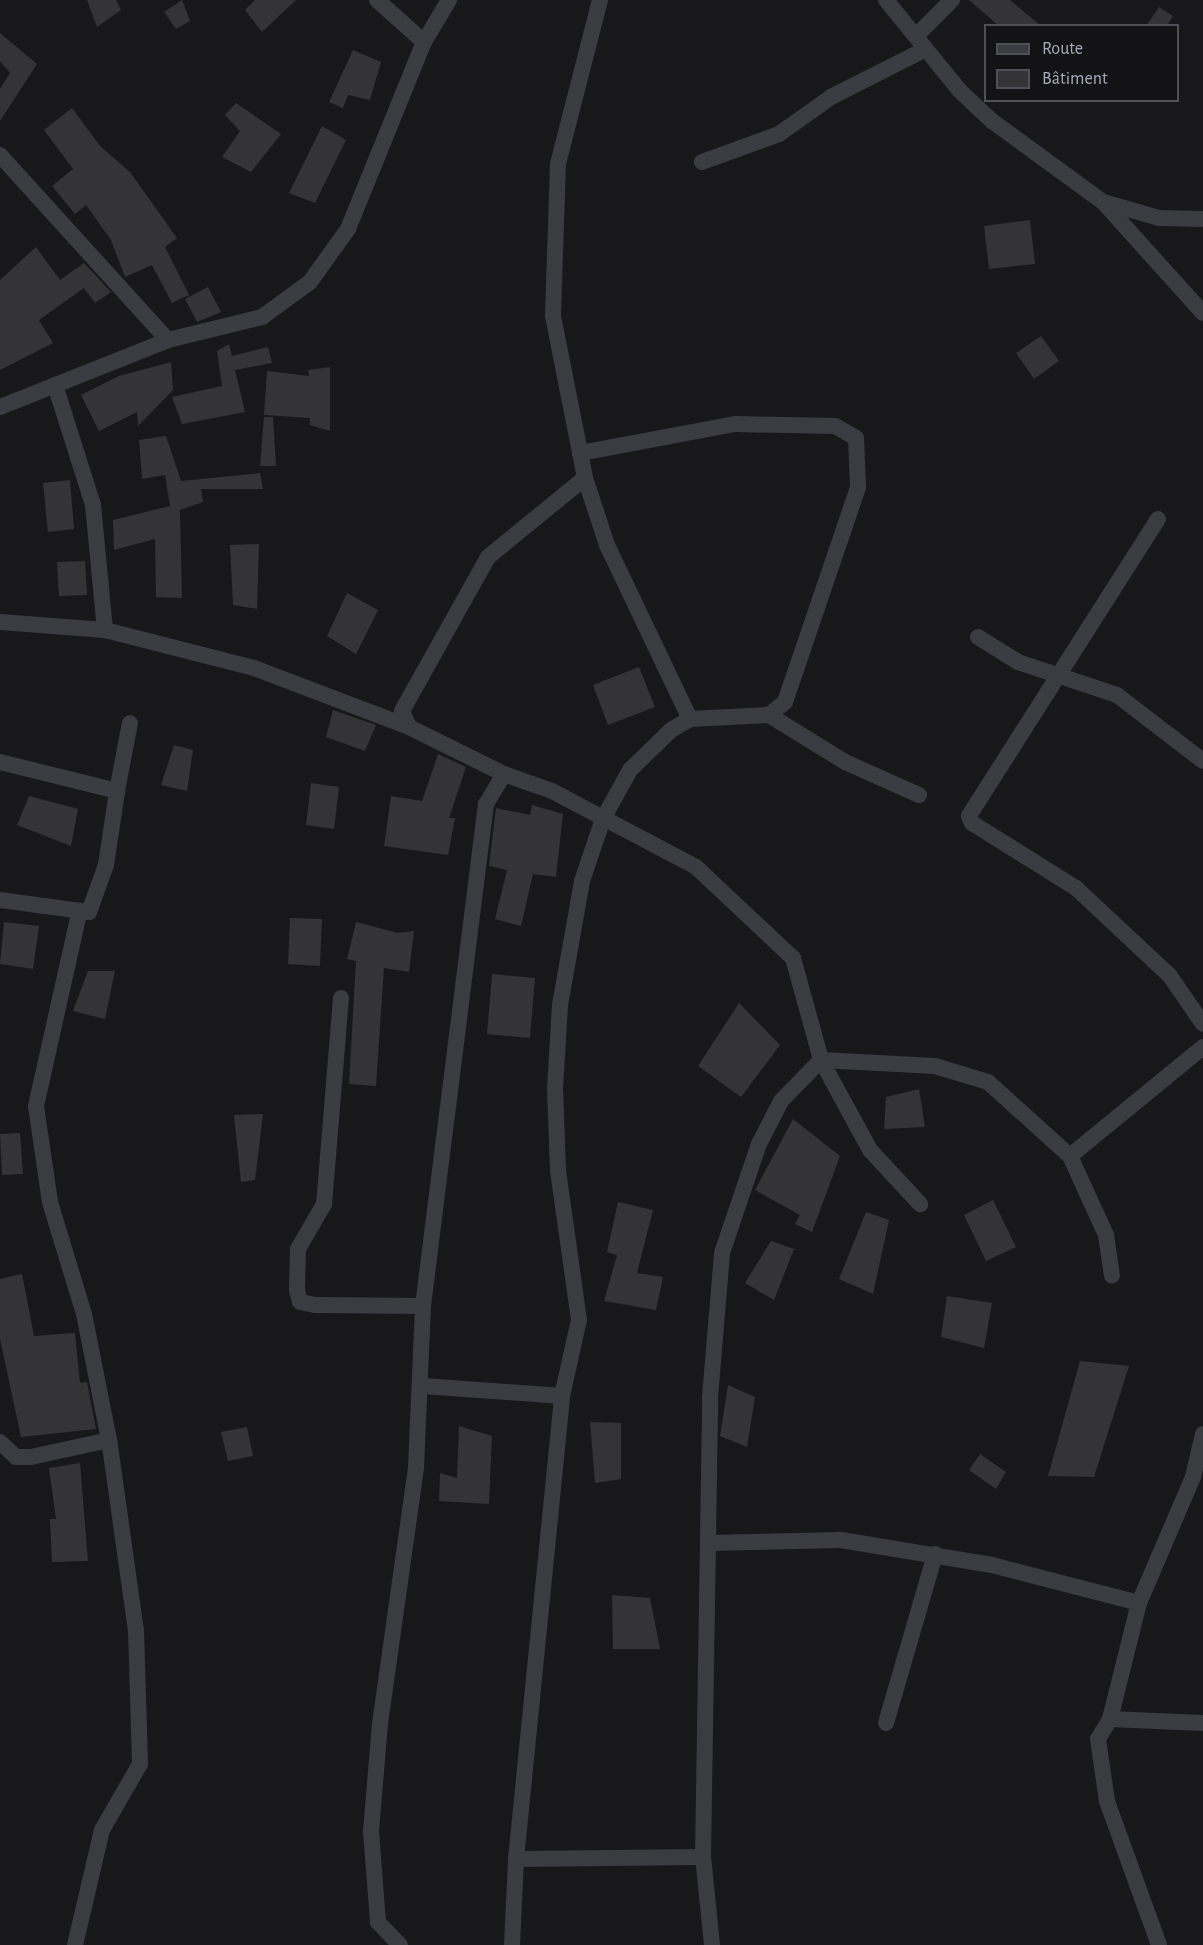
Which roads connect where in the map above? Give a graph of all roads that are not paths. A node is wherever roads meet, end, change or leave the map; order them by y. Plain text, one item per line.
1 (377, 0) edge
2 (449, 0) edge
3 (600, 0) edge
4 (886, 0) edge
5 (952, 0) edge
6 (424, 42) junction
7 (921, 43) junction
8 (0, 155) edge
9 (702, 162) dead end
10 (1103, 202) junction
11 (1203, 219) edge
12 (1203, 313) edge
13 (168, 340) junction
14 (55, 386) junction
15 (0, 407) edge
16 (580, 453) junction
17 (585, 478) junction
18 (1158, 519) dead end
19 (0, 622) edge
20 (105, 630) junction
21 (978, 638) dead end
22 (1059, 678) junction
23 (769, 715) junction
24 (690, 719) junction
25 (130, 723) dead end
26 (409, 728) junction
27 (1203, 760) edge
28 (0, 762) edge
29 (504, 774) junction
30 (117, 791) junction
31 (919, 795) dead end
32 (603, 819) junction
33 (0, 900) edge
34 (79, 914) junction
35 (341, 998) dead end
36 (1203, 1024) edge
37 (1203, 1047) edge
38 (821, 1060) junction
39 (1070, 1156) junction
40 (920, 1204) dead end
41 (1112, 1276) dead end
42 (423, 1306) junction
43 (423, 1386) junction
44 (562, 1396) junction
45 (1203, 1434) edge
46 (109, 1440) junction
47 (0, 1442) edge
48 (708, 1543) junction
49 (935, 1554) junction
50 (1139, 1603) junction
51 (1110, 1719) junction
52 (886, 1723) dead end
53 (1203, 1723) edge
54 (703, 1857) junction
55 (516, 1859) junction
56 (75, 1945) edge
57 (400, 1945) edge
58 (512, 1945) edge
59 (712, 1945) edge
60 (1159, 1945) edge

1 - 6 street
2 - 6 street
3 - 16 street
4 - 7 street
5 - 7 street
6 - 13 street
7 - 9 street
7 - 10 street
8 - 13 street
10 - 11 street
10 - 12 street
13 - 14 street
14 - 15 street
14 - 20 street
16 - 17 street
16 - 23 street
17 - 24 street
17 - 26 street
18 - 22 street
19 - 20 street
20 - 26 street
21 - 22 street
22 - 27 street
22 - 36 street
23 - 24 street
23 - 31 street
24 - 32 street
25 - 30 street
26 - 29 street
28 - 30 street
29 - 32 street
29 - 42 street
30 - 34 street
32 - 38 street
32 - 44 street
33 - 34 street
34 - 46 street
35 - 42 street
37 - 39 street
38 - 39 street
38 - 40 street
38 - 48 street
39 - 41 street
42 - 43 street
43 - 44 street
43 - 57 street
44 - 55 street
45 - 50 street
46 - 47 street
46 - 56 street
48 - 49 street
48 - 54 street
49 - 50 street
49 - 52 street
50 - 51 street
51 - 53 street
51 - 60 street
54 - 55 street
54 - 59 street
55 - 58 street

